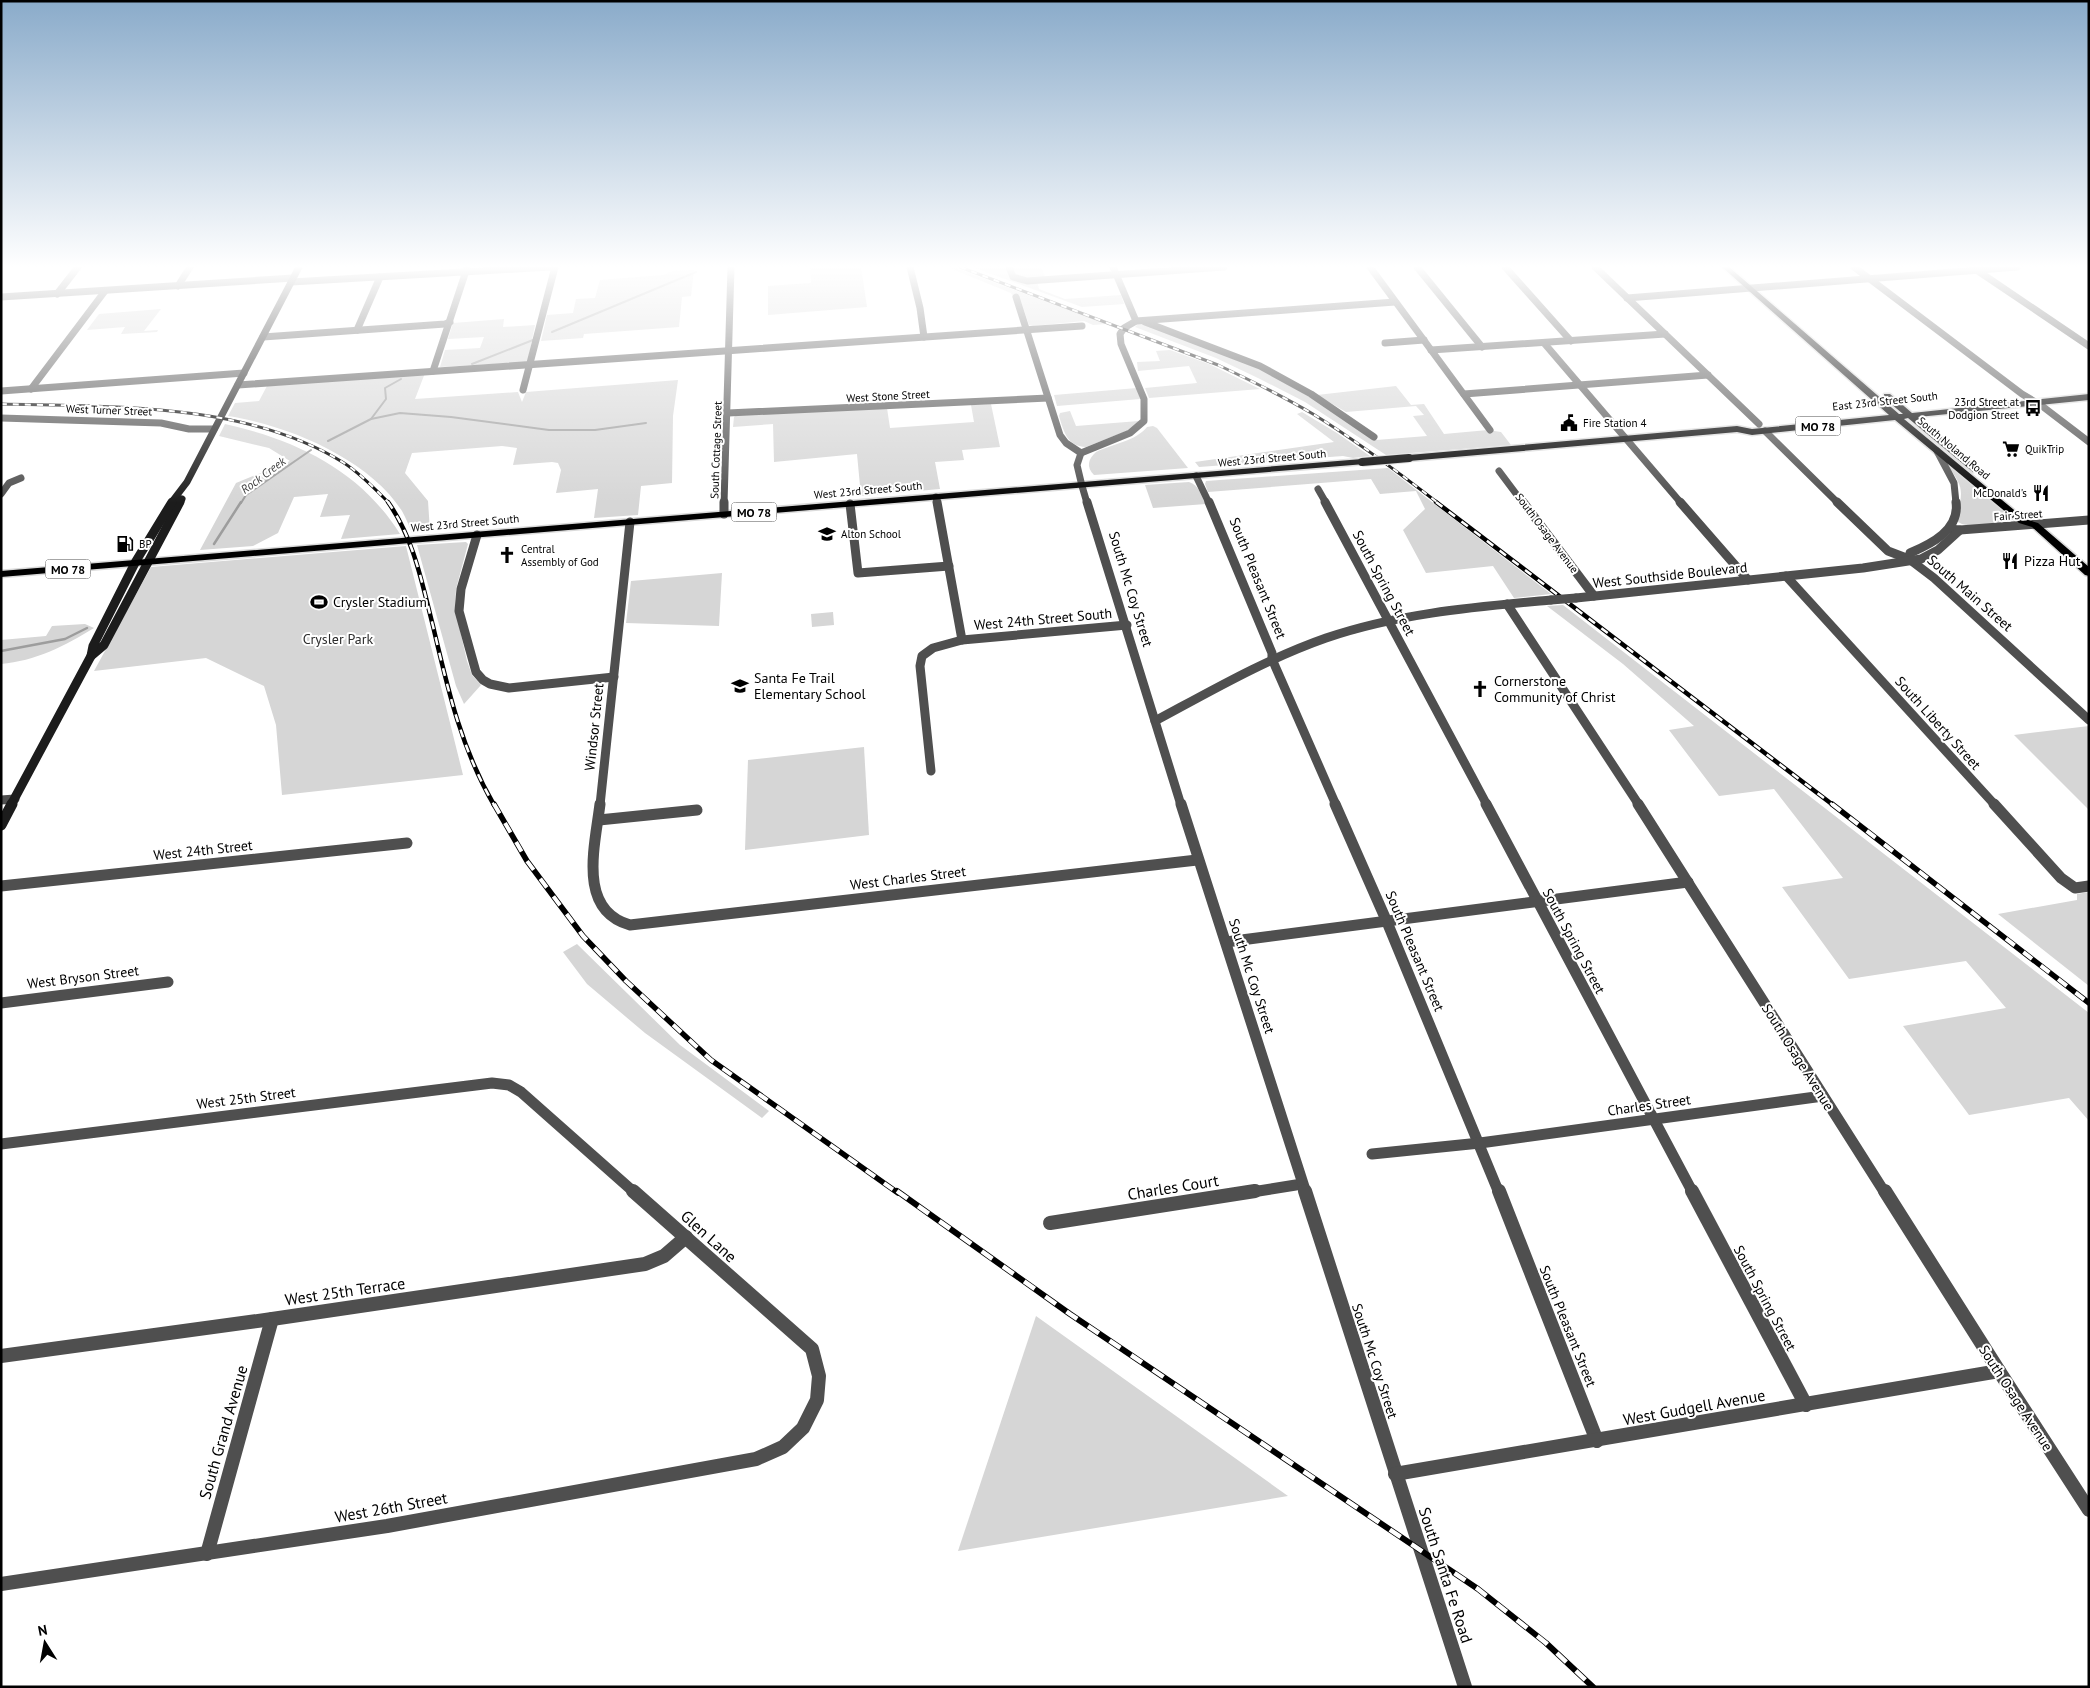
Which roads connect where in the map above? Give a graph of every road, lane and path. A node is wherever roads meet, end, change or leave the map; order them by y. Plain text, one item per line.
1 (63, 346) edge
2 (258, 346) edge
3 (442, 346) edge
4 (534, 346) edge
5 (729, 346) edge
6 (792, 346) edge
7 (1032, 346) edge
8 (1122, 346) edge
9 (1208, 346) edge
10 (1428, 346) edge
11 (1501, 346) edge
12 (1546, 346) edge
13 (1677, 346) edge
14 (1821, 346) edge
15 (1960, 346) edge
16 (1482, 347) joint
17 (729, 350) junction
18 (1431, 350) junction
19 (529, 365) junction
20 (433, 371) junction
21 (244, 373) junction
22 (1708, 375) junction
23 (238, 385) junction
24 (1578, 385) junction
25 (31, 388) junction
26 (1, 390) edge
27 (523, 390) dead end
28 (1464, 394) junction
29 (2089, 397) edge
30 (1048, 398) junction
31 (2035, 402) junction
32 (728, 413) junction
33 (1901, 414) junction
34 (1, 418) edge
35 (1762, 427) junction
36 (214, 429) junction
37 (1738, 429) joint
38 (1490, 430) dead end
39 (1374, 437) dead end
40 (1625, 440) junction
41 (2089, 442) edge
42 (1937, 450) junction
43 (1081, 453) junction
44 (1499, 471) dead end
45 (1196, 476) junction
46 (21, 478) dead end
47 (187, 482) junction
48 (1082, 486) junction
49 (1318, 489) dead end
50 (1, 494) edge
51 (936, 497) junction
52 (850, 504) junction
53 (724, 514) junction
54 (2089, 520) edge
55 (630, 522) junction
56 (2035, 525) junction
57 (1949, 529) junction
58 (1960, 530) junction
59 (477, 534) junction
60 (1909, 559) junction
61 (147, 562) junction
62 (136, 563) junction
63 (948, 566) junction
64 (2089, 573) edge
65 (1, 574) edge
66 (1786, 576) junction
67 (1748, 580) junction
68 (1594, 596) junction
69 (1507, 604) junction
70 (1388, 621) junction
71 (1127, 625) junction
72 (962, 640) junction
73 (91, 656) junction
74 (1272, 659) junction
75 (614, 677) junction
76 (1155, 720) junction
77 (2089, 720) edge
78 (931, 771) dead end
79 (16, 799) junction
80 (1, 800) edge
81 (697, 810) dead end
82 (599, 820) junction
83 (1, 825) edge
84 (407, 843) dead end
85 (1197, 860) junction
86 (1688, 882) junction
87 (1, 886) edge
88 (2089, 886) edge
89 (1537, 903) junction
90 (1387, 922) junction
91 (622, 924) joint
92 (1226, 942) junction
93 (168, 982) dead end
94 (1, 1002) edge
95 (495, 1083) joint
96 (1823, 1096) junction
97 (1653, 1119) junction
98 (1, 1144) edge
99 (1480, 1144) junction
100 (1372, 1154) dead end
101 (1302, 1184) junction
102 (1050, 1223) dead end
103 (686, 1237) junction
104 (272, 1319) junction
105 (1, 1356) edge
106 (1999, 1371) junction
107 (1806, 1405) junction
108 (1597, 1441) junction
109 (783, 1447) joint
110 (1395, 1474) junction
111 (2089, 1510) edge
112 (207, 1554) junction
113 (1, 1584) edge
114 (1465, 1687) edge

1 - 25 street
2 - 21 main road
3 - 20 street
4 - 19 street
5 - 17 street, South Cottage Street
6 - 17 street
7 - 30 street
8 - 43 street
9 - 39 street
10 - 18 street
11 - 16 street
12 - 24 street
13 - 22 street, South Main Street
14 - 33 main road, South Noland Road
15 - 31 street
16 - 18 street
17 - 19 street
17 - 32 street, South Cottage Street
18 - 28 street
19 - 20 street
19 - 27 street
20 - 23 street
21 - 23 main road
21 - 25 street
22 - 24 street
22 - 35 street, South Main Street
23 - 36 main road
24 - 28 street
24 - 40 street
25 - 26 street
28 - 38 street
29 - 31 main road, East 23rd Street South / MO 78
30 - 32 street, West Stone Street
30 - 43 street
31 - 33 main road, East 23rd Street South / MO 78
31 - 41 street
32 - 53 street, South Cottage Street
33 - 35 main road, East 23rd Street South / MO 78
33 - 42 main road, South Noland Road
33 - 56 main road, South Noland Road
34 - 36 street, West Turner Street
35 - 37 main road, East 23rd Street South / MO 78
35 - 60 street, South Main Street
36 - 47 main road
37 - 40 main road, West 23rd Street South / MO 78
40 - 45 main road, West 23rd Street South / MO 78, bridge
40 - 67 street
42 - 56 main road, South Noland Road
42 - 57 street
43 - 48 street
44 - 68 street, South Osage Avenue
45 - 48 main road, West 23rd Street South / MO 78
45 - 74 street, South Pleasant Street
46 - 50 street
47 - 61 main road
47 - 62 main road
48 - 51 main road, West 23rd Street South / MO 78
48 - 71 street, South Mc Coy Street
49 - 70 street, South Spring Street
51 - 52 main road, West 23rd Street South / MO 78
51 - 63 street
52 - 53 main road, West 23rd Street South / MO 78
52 - 63 street
53 - 55 main road, West 23rd Street South / MO 78
54 - 56 street, Fair Street
55 - 59 main road, West 23rd Street South / MO 78
55 - 75 street, Windsor Street
56 - 58 street, Fair Street
56 - 64 main road, South Noland Road
57 - 58 street, Fair Street
57 - 60 street
58 - 60 street, West Southside Boulevard
59 - 61 main road, West 23rd Street South / MO 78
59 - 75 street
60 - 66 street, West Southside Boulevard
60 - 77 street, South Main Street
61 - 62 main road, West 23rd Street South / MO 78
61 - 73 main road
62 - 65 main road, West 23rd Street South / MO 78
62 - 73 main road
63 - 72 street
66 - 67 street, West Southside Boulevard
66 - 88 street, South Liberty Street
67 - 68 street, West Southside Boulevard
68 - 69 street, West Southside Boulevard, bridge
69 - 70 street, West Southside Boulevard
69 - 86 street, South Osage Avenue
70 - 74 street, West Southside Boulevard
70 - 89 street, South Spring Street
71 - 72 street, West 24th Street South
71 - 76 street, South Mc Coy Street
72 - 78 street, West 24th Street South
73 - 79 main road
74 - 76 street, West Southside Boulevard
74 - 90 street, South Pleasant Street
75 - 82 street, Windsor Street
76 - 85 street, South Mc Coy Street
79 - 80 street
79 - 83 main road
81 - 82 street
82 - 91 street, Windsor Street
84 - 87 street, West 24th Street
85 - 91 street, West Charles Street
85 - 92 street, South Mc Coy Street
86 - 89 street
86 - 96 street, South Osage Avenue
89 - 90 street
89 - 97 street, South Spring Street
90 - 92 street
90 - 99 street, South Pleasant Street
92 - 101 street, South Mc Coy Street
93 - 94 street, West Bryson Street
95 - 98 street, West 25th Street
95 - 103 street, Glen Lane
96 - 97 street, Charles Street
96 - 106 street, South Osage Avenue
97 - 99 street, Charles Street
97 - 107 street, South Spring Street
99 - 100 street
99 - 108 street, South Pleasant Street
101 - 102 street, Charles Court
101 - 110 street, South Mc Coy Street
103 - 104 street, West 25th Terrace
103 - 109 street, Glen Lane
104 - 105 street, West 25th Terrace
104 - 112 street, South Grand Avenue
106 - 107 street, West Gudgell Avenue
106 - 111 street, South Osage Avenue
107 - 108 street, West Gudgell Avenue
108 - 110 street, West Gudgell Avenue
109 - 112 street, West 26th Street
110 - 114 street, South Santa Fe Road
112 - 113 street, West 26th Street

